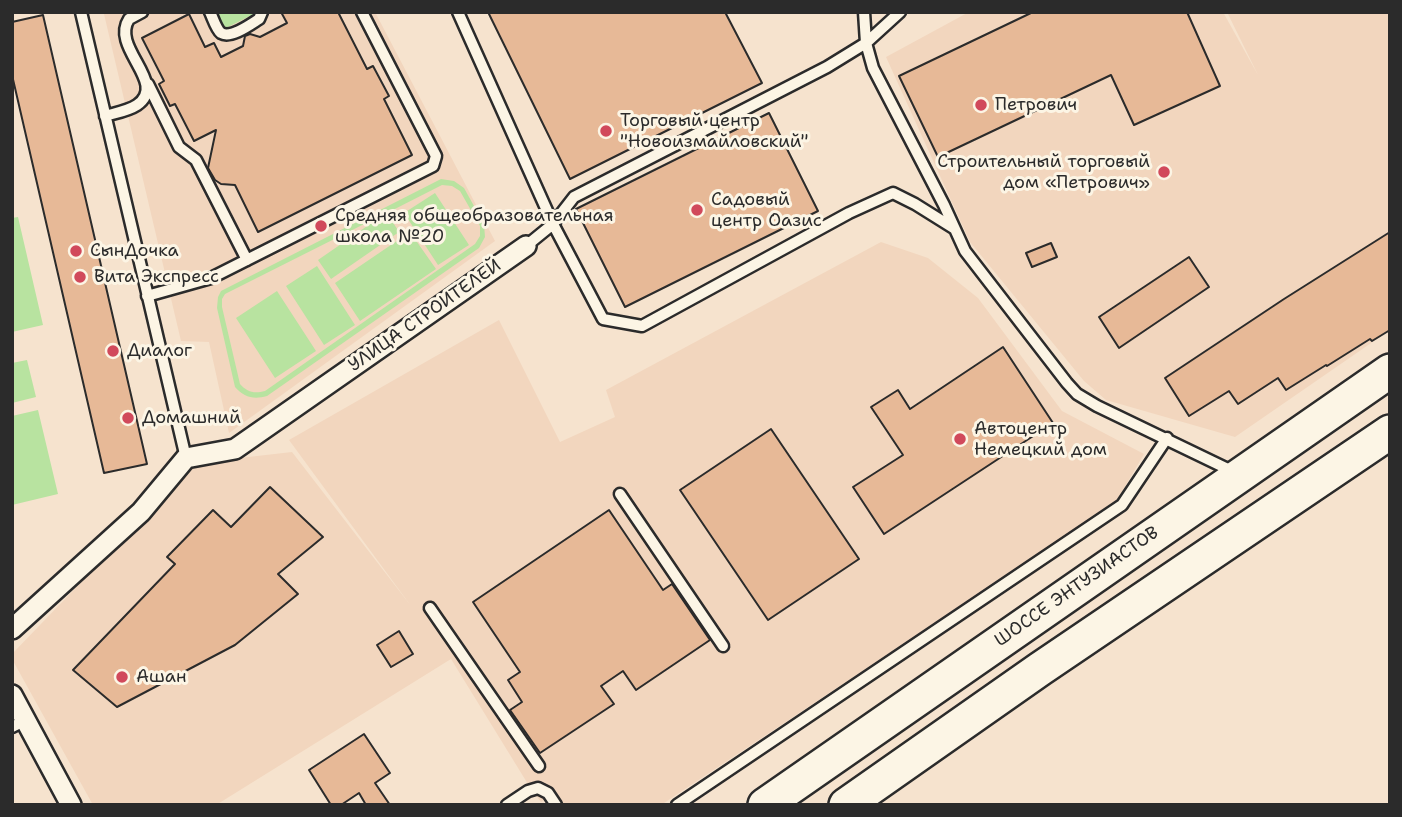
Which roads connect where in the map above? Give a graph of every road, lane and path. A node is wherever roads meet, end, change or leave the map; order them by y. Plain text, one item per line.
1 (81, 12) edge
2 (142, 12) edge
3 (210, 12) edge
4 (262, 12) edge
5 (362, 12) edge
6 (458, 12) edge
7 (864, 12) edge
8 (900, 12) edge
9 (866, 43) junction
10 (148, 84) junction
11 (105, 116) junction
12 (553, 224) junction
13 (955, 229) junction
14 (526, 246) joint
15 (247, 260) junction
16 (147, 296) junction
17 (1390, 371) edge
18 (1390, 432) edge
19 (1167, 438) junction
20 (186, 458) junction
21 (1238, 474) junction
22 (620, 494) dead end
23 (430, 608) dead end
24 (12, 629) edge
25 (723, 646) dead end
26 (12, 695) edge
27 (19, 724) edge
28 (539, 766) dead end
29 (71, 805) edge
30 (507, 805) edge
31 (556, 805) edge
32 (677, 805) edge
33 (765, 805) edge
34 (846, 805) edge

1 - 11 lane
2 - 10 lane
3 - 4 lane
5 - 15 lane
6 - 12 lane
7 - 9 lane
8 - 9 lane, УЛИЦА СТРОИТЕЛЕЙ
9 - 12 lane, УЛИЦА СТРОИТЕЛЕЙ
9 - 13 lane
10 - 11 lane
10 - 15 lane
11 - 16 lane
12 - 13 lane
12 - 14 lane, УЛИЦА СТРОИТЕЛЕЙ
13 - 19 lane
14 - 20 street, УЛИЦА СТРОИТЕЛЕЙ
15 - 16 lane
16 - 20 lane
17 - 21 highway, ШОССЕ ЭНТУЗИАСТОВ
18 - 34 highway
19 - 21 lane
19 - 32 lane
20 - 24 street
21 - 33 highway, ШОССЕ ЭНТУЗИАСТОВ
22 - 25 lane
23 - 28 lane
26 - 27 street
27 - 29 street
30 - 31 lane

